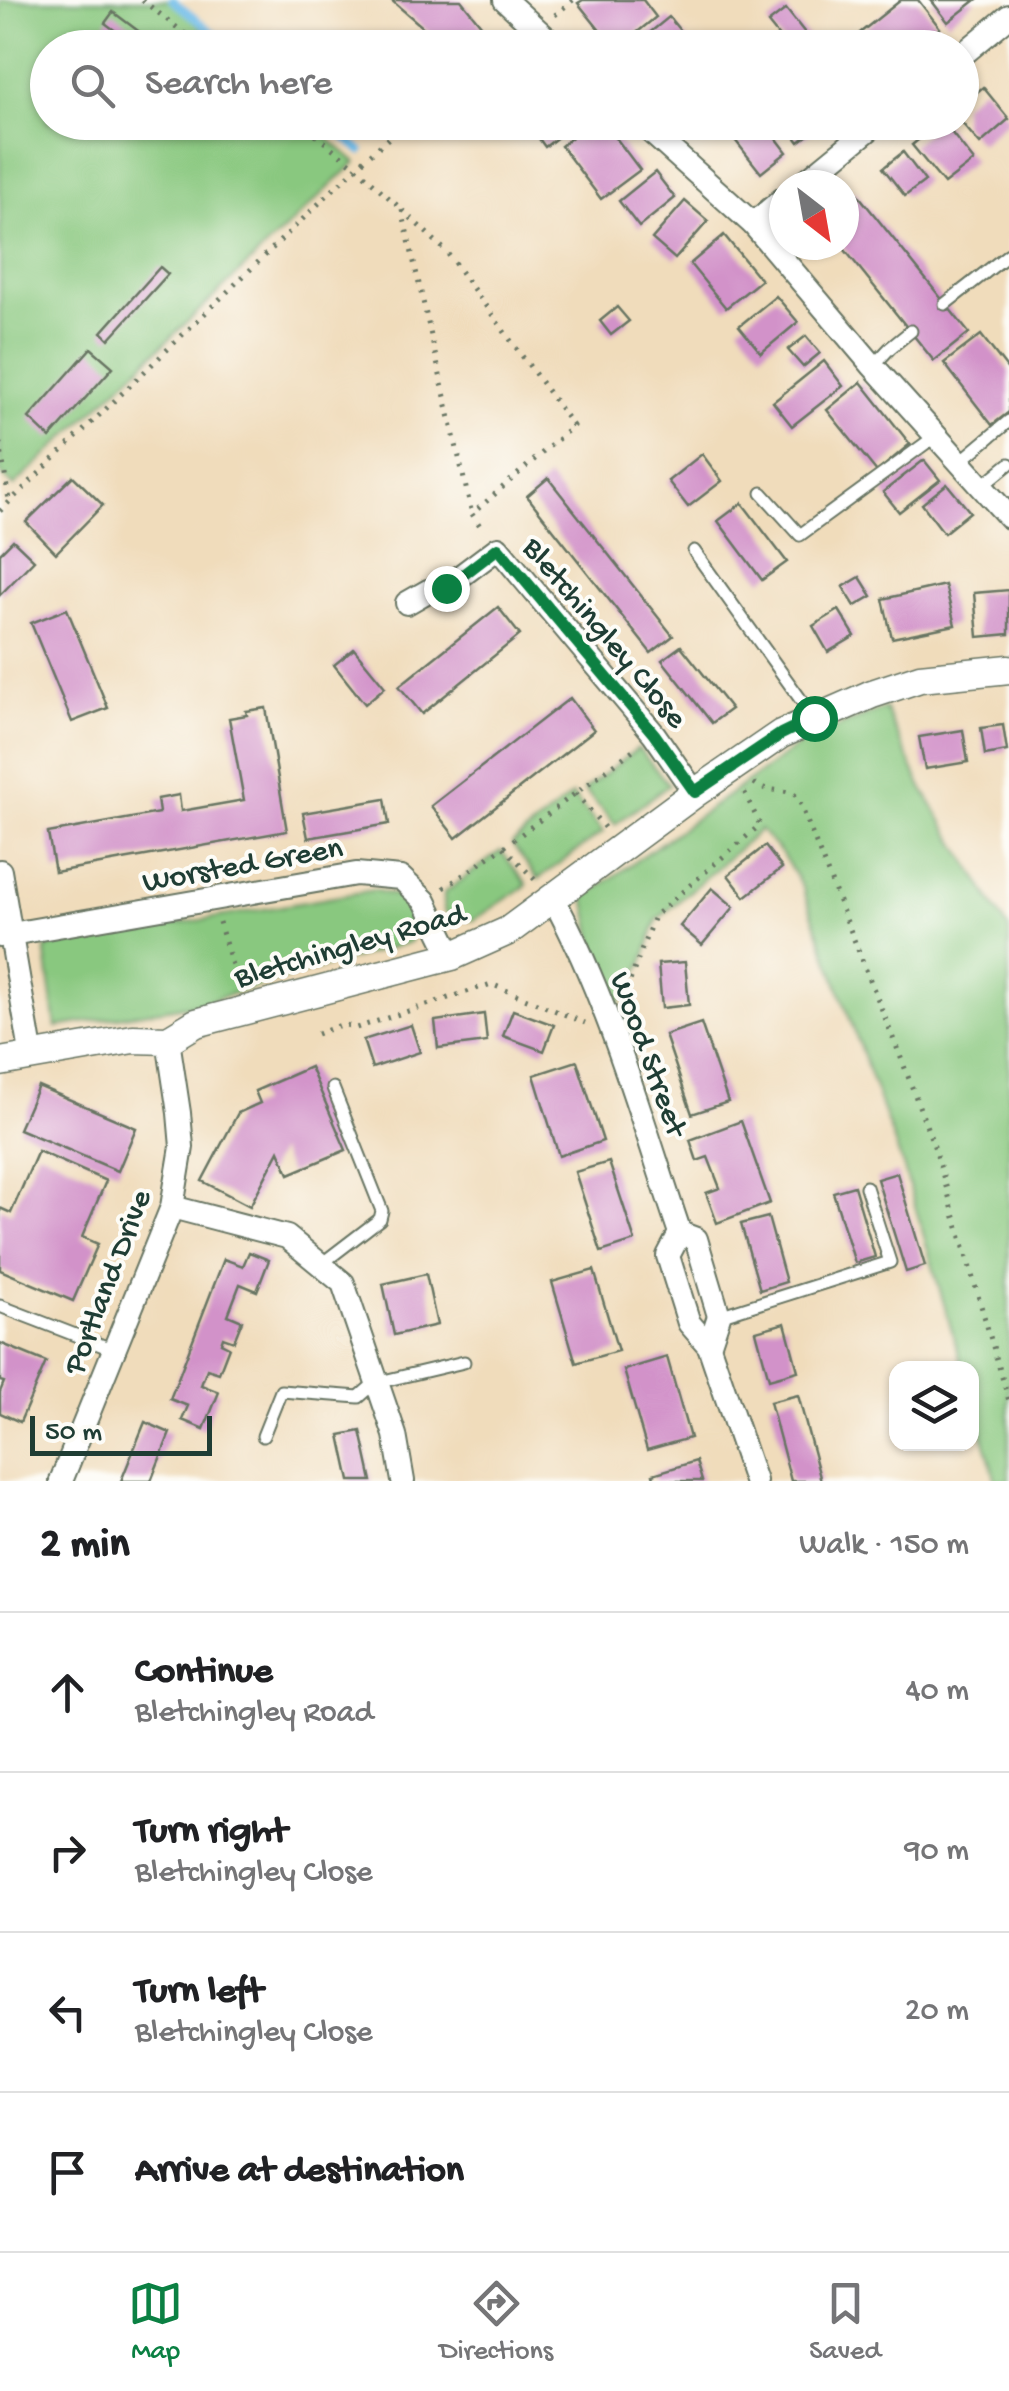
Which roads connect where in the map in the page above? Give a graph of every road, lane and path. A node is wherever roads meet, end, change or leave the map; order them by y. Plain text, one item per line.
1 (142, 0) edge
2 (505, 0) edge
3 (1009, 16) edge
4 (180, 30) edge
5 (538, 30) edge
6 (979, 41) edge
7 (322, 140) edge
8 (387, 140) edge
9 (660, 140) edge
10 (856, 140) edge
11 (356, 167) junction
12 (819, 170) edge
13 (402, 209) junction
14 (769, 211) edge
15 (753, 224) junction
16 (1009, 254) edge
17 (946, 304) dead end
18 (911, 332) dead end
19 (873, 366) junction
20 (1009, 422) edge
21 (937, 434) junction
22 (0, 444) edge
23 (960, 462) junction
24 (1009, 464) edge
25 (982, 486) junction
26 (762, 493) dead end
27 (9, 501) junction
28 (0, 511) edge
29 (472, 514) junction
30 (1009, 516) edge
31 (498, 548) junction
32 (694, 551) dead end
33 (407, 603) dead end
34 (1009, 669) edge
35 (814, 718) junction
36 (654, 734) junction
37 (750, 780) dead end
38 (740, 782) dead end
39 (695, 792) junction
40 (576, 793) junction
41 (504, 846) junction
42 (621, 849) junction
43 (0, 870) edge
44 (553, 898) junction
45 (212, 899) junction
46 (425, 901) junction
47 (5, 935) edge
48 (452, 956) junction
49 (240, 992) dead end
50 (608, 1022) junction
51 (317, 1034) dead end
52 (168, 1040) junction
53 (32, 1058) junction
54 (0, 1062) edge
55 (333, 1088) dead end
56 (866, 1188) dead end
57 (172, 1207) junction
58 (680, 1233) junction
59 (320, 1264) junction
60 (0, 1306) edge
61 (719, 1316) junction
62 (709, 1346) junction
63 (114, 1350) junction
64 (464, 1362) dead end
65 (375, 1383) junction
66 (1009, 1401) edge
67 (263, 1436) dead end
68 (61, 1481) edge
69 (403, 1481) edge
70 (755, 1481) edge

1 - 4 path
2 - 5 street
3 - 6 street
7 - 11 path
8 - 11 path
9 - 15 street
10 - 12 street
11 - 13 path
11 - 27 path
13 - 29 path
13 - 29 path
14 - 15 street
15 - 19 street
16 - 17 lane
18 - 19 lane
19 - 21 street
20 - 23 lane
21 - 23 street
21 - 26 lane
22 - 27 path
23 - 25 street
24 - 25 lane
25 - 30 street
27 - 28 path
29 - 31 path
31 - 33 street, Bletchingley Close
31 - 36 street, Bletchingley Close
32 - 35 lane
34 - 35 street, Bletchingley Road
35 - 39 street, Bletchingley Road
36 - 39 street, Bletchingley Close
36 - 40 path
37 - 66 path
38 - 50 path
39 - 42 street, Bletchingley Road
40 - 41 path
40 - 42 path
41 - 44 path
41 - 46 path
42 - 44 street, Bletchingley Road
43 - 47 street
44 - 48 street, Bletchingley Road
44 - 50 street, Wood Street
45 - 46 street, Worsted Green
45 - 47 street, Worsted Green
45 - 49 path
46 - 48 street
47 - 53 street
48 - 52 street, Bletchingley Road
50 - 51 path
50 - 58 street, Wood Street
52 - 53 street, Bletchingley Road
52 - 57 street, Portland Drive
53 - 54 street, Bletchingley Road
55 - 59 lane
56 - 61 lane
57 - 59 street
57 - 63 street, Portland Drive
58 - 61 street, Wood Street
58 - 62 street, Wood Street
59 - 65 street
60 - 63 lane
61 - 62 street
62 - 70 street, Wood Street
63 - 68 street, Portland Drive
64 - 65 lane
65 - 67 lane
65 - 69 street

